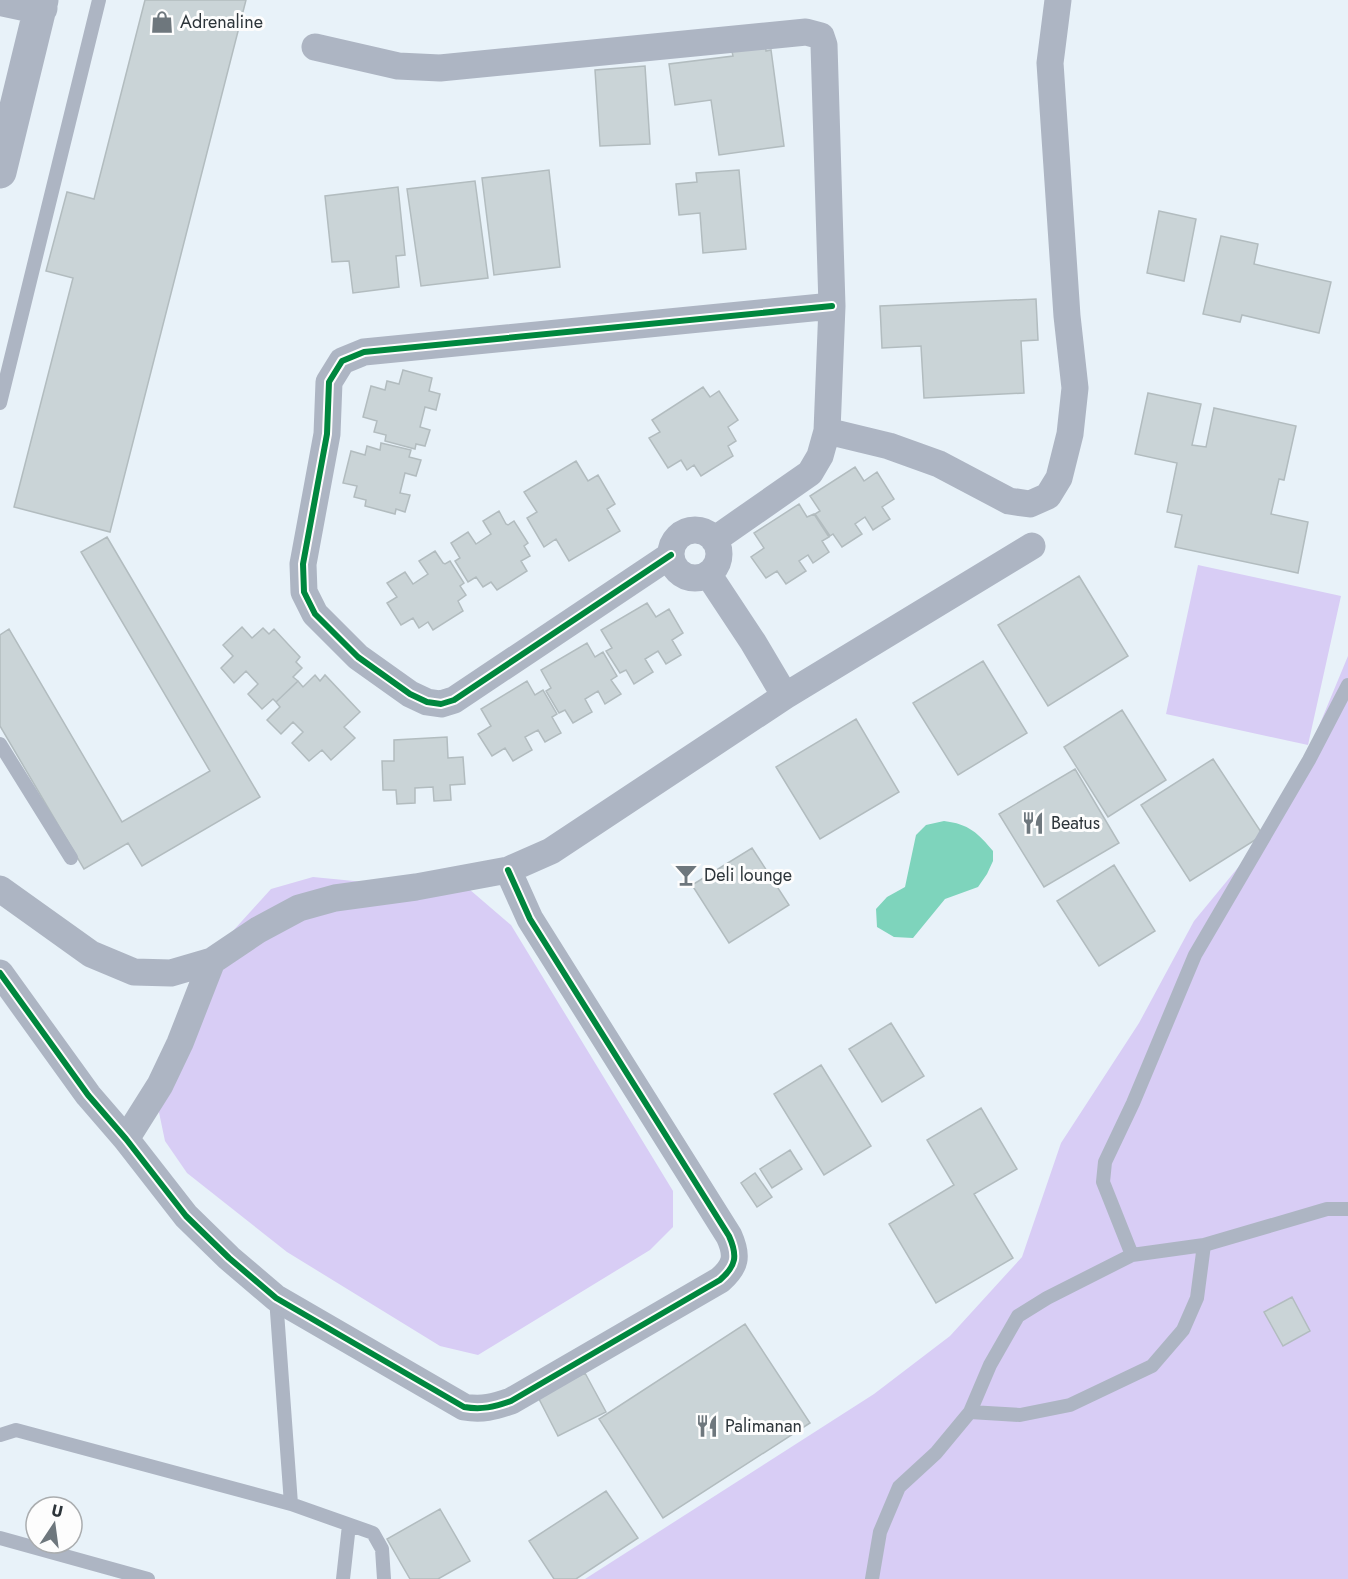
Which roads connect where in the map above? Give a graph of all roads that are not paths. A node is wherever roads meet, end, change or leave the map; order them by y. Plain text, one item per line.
1 (3, 0) edge
2 (99, 0) edge
3 (1058, 0) edge
4 (41, 4) edge
5 (315, 46) dead end
6 (0, 172) edge
7 (832, 306) junction
8 (0, 403) edge
9 (827, 431) junction
10 (714, 540) junction
11 (1032, 546) dead end
12 (670, 555) junction
13 (708, 574) junction
14 (1348, 686) edge
15 (785, 696) junction
16 (0, 744) edge
17 (71, 858) dead end
18 (508, 870) junction
19 (0, 889) edge
20 (212, 960) junction
21 (0, 973) edge
22 (126, 1139) junction
23 (1348, 1209) edge
24 (1204, 1245) junction
25 (1132, 1256) junction
26 (276, 1298) junction
27 (970, 1412) junction
28 (0, 1435) edge
29 (291, 1504) junction
30 (349, 1525) junction
31 (0, 1538) edge
32 (148, 1579) edge
33 (343, 1579) edge
34 (384, 1579) edge
35 (872, 1579) edge

1 - 4 street
2 - 8 lane
3 - 9 street
4 - 6 street
5 - 7 street
7 - 9 street
7 - 12 street
9 - 10 street
10 - 12 street
10 - 13 street
11 - 15 street
12 - 13 street
13 - 15 street
14 - 25 lane
15 - 18 street
16 - 17 lane
18 - 20 street
18 - 26 street
19 - 20 street
20 - 22 street
21 - 22 street
22 - 26 street
23 - 24 lane
24 - 25 lane
24 - 27 lane
25 - 27 lane
26 - 29 lane
27 - 35 lane
28 - 29 lane
29 - 30 lane
30 - 33 lane
30 - 34 lane
31 - 32 lane

